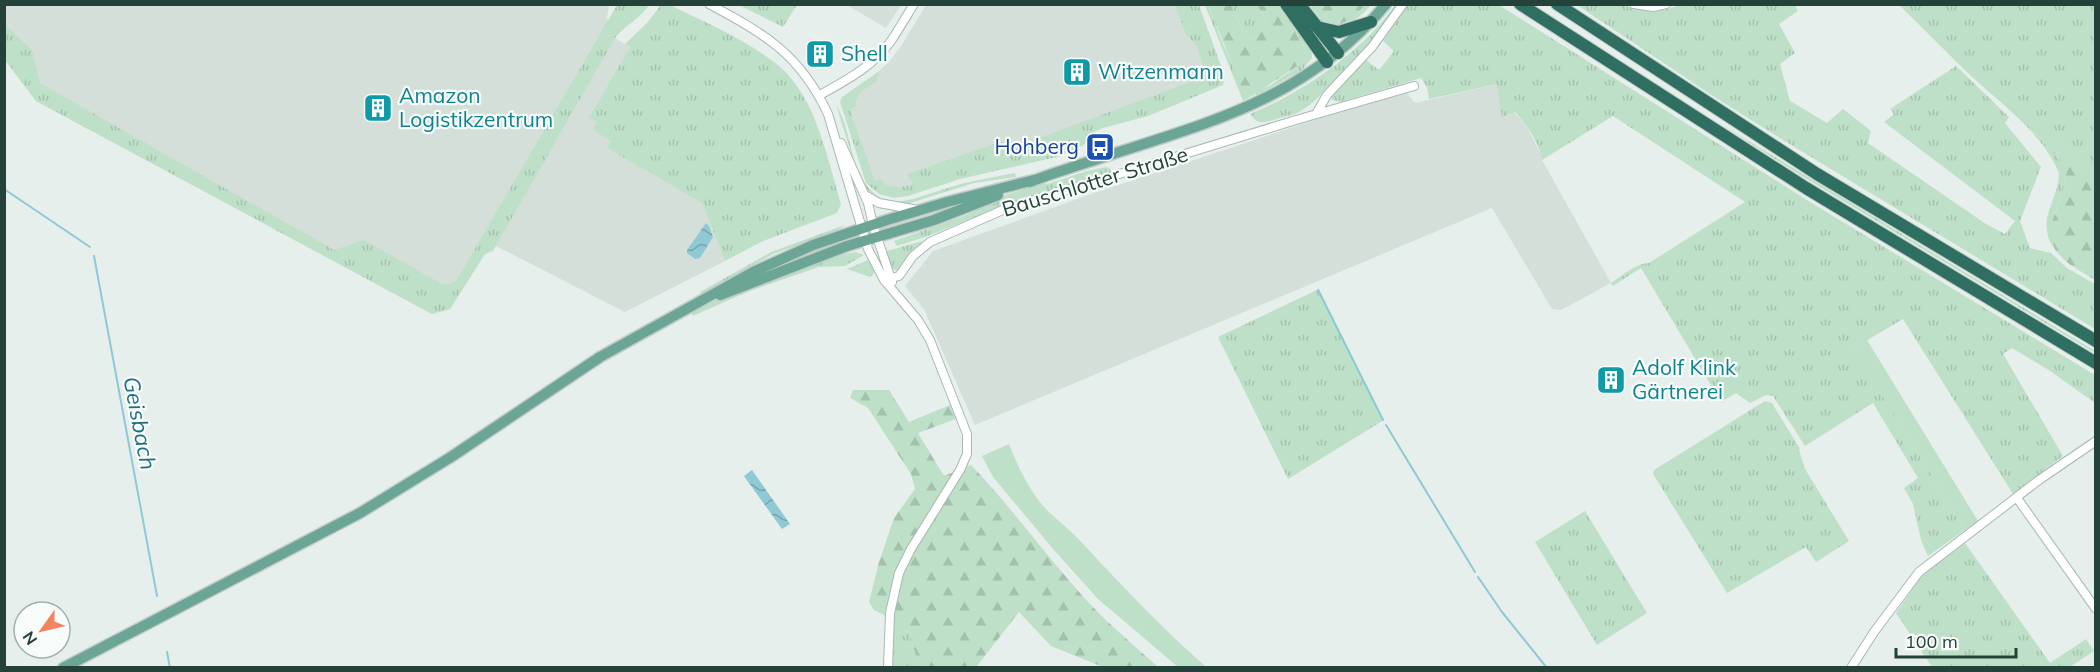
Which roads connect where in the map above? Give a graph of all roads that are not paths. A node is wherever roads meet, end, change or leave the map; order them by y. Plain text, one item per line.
1 (709, 4) edge
2 (914, 4) edge
3 (1286, 4) edge
4 (1299, 4) edge
5 (1386, 4) edge
6 (1403, 4) edge
7 (1520, 4) edge
8 (1557, 4) edge
9 (1634, 4) edge
10 (1666, 4) edge
11 (1371, 22) junction
12 (1317, 27) junction
13 (1338, 53) junction
14 (1327, 62) junction
15 (1414, 86) dead end
16 (820, 95) junction
17 (1316, 114) junction
18 (836, 136) junction
19 (1034, 180) junction
20 (865, 194) junction
21 (918, 210) junction
22 (873, 225) junction
23 (861, 229) junction
24 (877, 238) junction
25 (866, 241) junction
26 (887, 280) junction
27 (705, 299) junction
28 (2096, 341) edge
29 (2096, 363) edge
30 (2096, 441) edge
31 (2017, 498) junction
32 (2096, 609) edge
33 (63, 668) edge
34 (888, 668) edge
35 (1851, 668) edge

1 - 16 street
2 - 16 street
3 - 14 highway
4 - 12 highway
5 - 11 main road
6 - 17 street
7 - 29 highway
8 - 28 highway
9 - 10 street
11 - 12 highway
11 - 13 main road
12 - 13 highway
13 - 14 main road
14 - 19 main road
15 - 17 street, Bauschlotter Straße
16 - 18 street
17 - 26 street, Bauschlotter Straße
18 - 20 street
18 - 23 street
19 - 21 main road
19 - 24 main road
20 - 21 street
20 - 22 street
21 - 22 main road
22 - 23 main road
22 - 24 street
23 - 25 street
23 - 27 main road
24 - 25 main road
24 - 26 street
25 - 26 street
25 - 27 main road
26 - 34 street
27 - 33 main road
30 - 31 street
31 - 32 street
31 - 35 street

